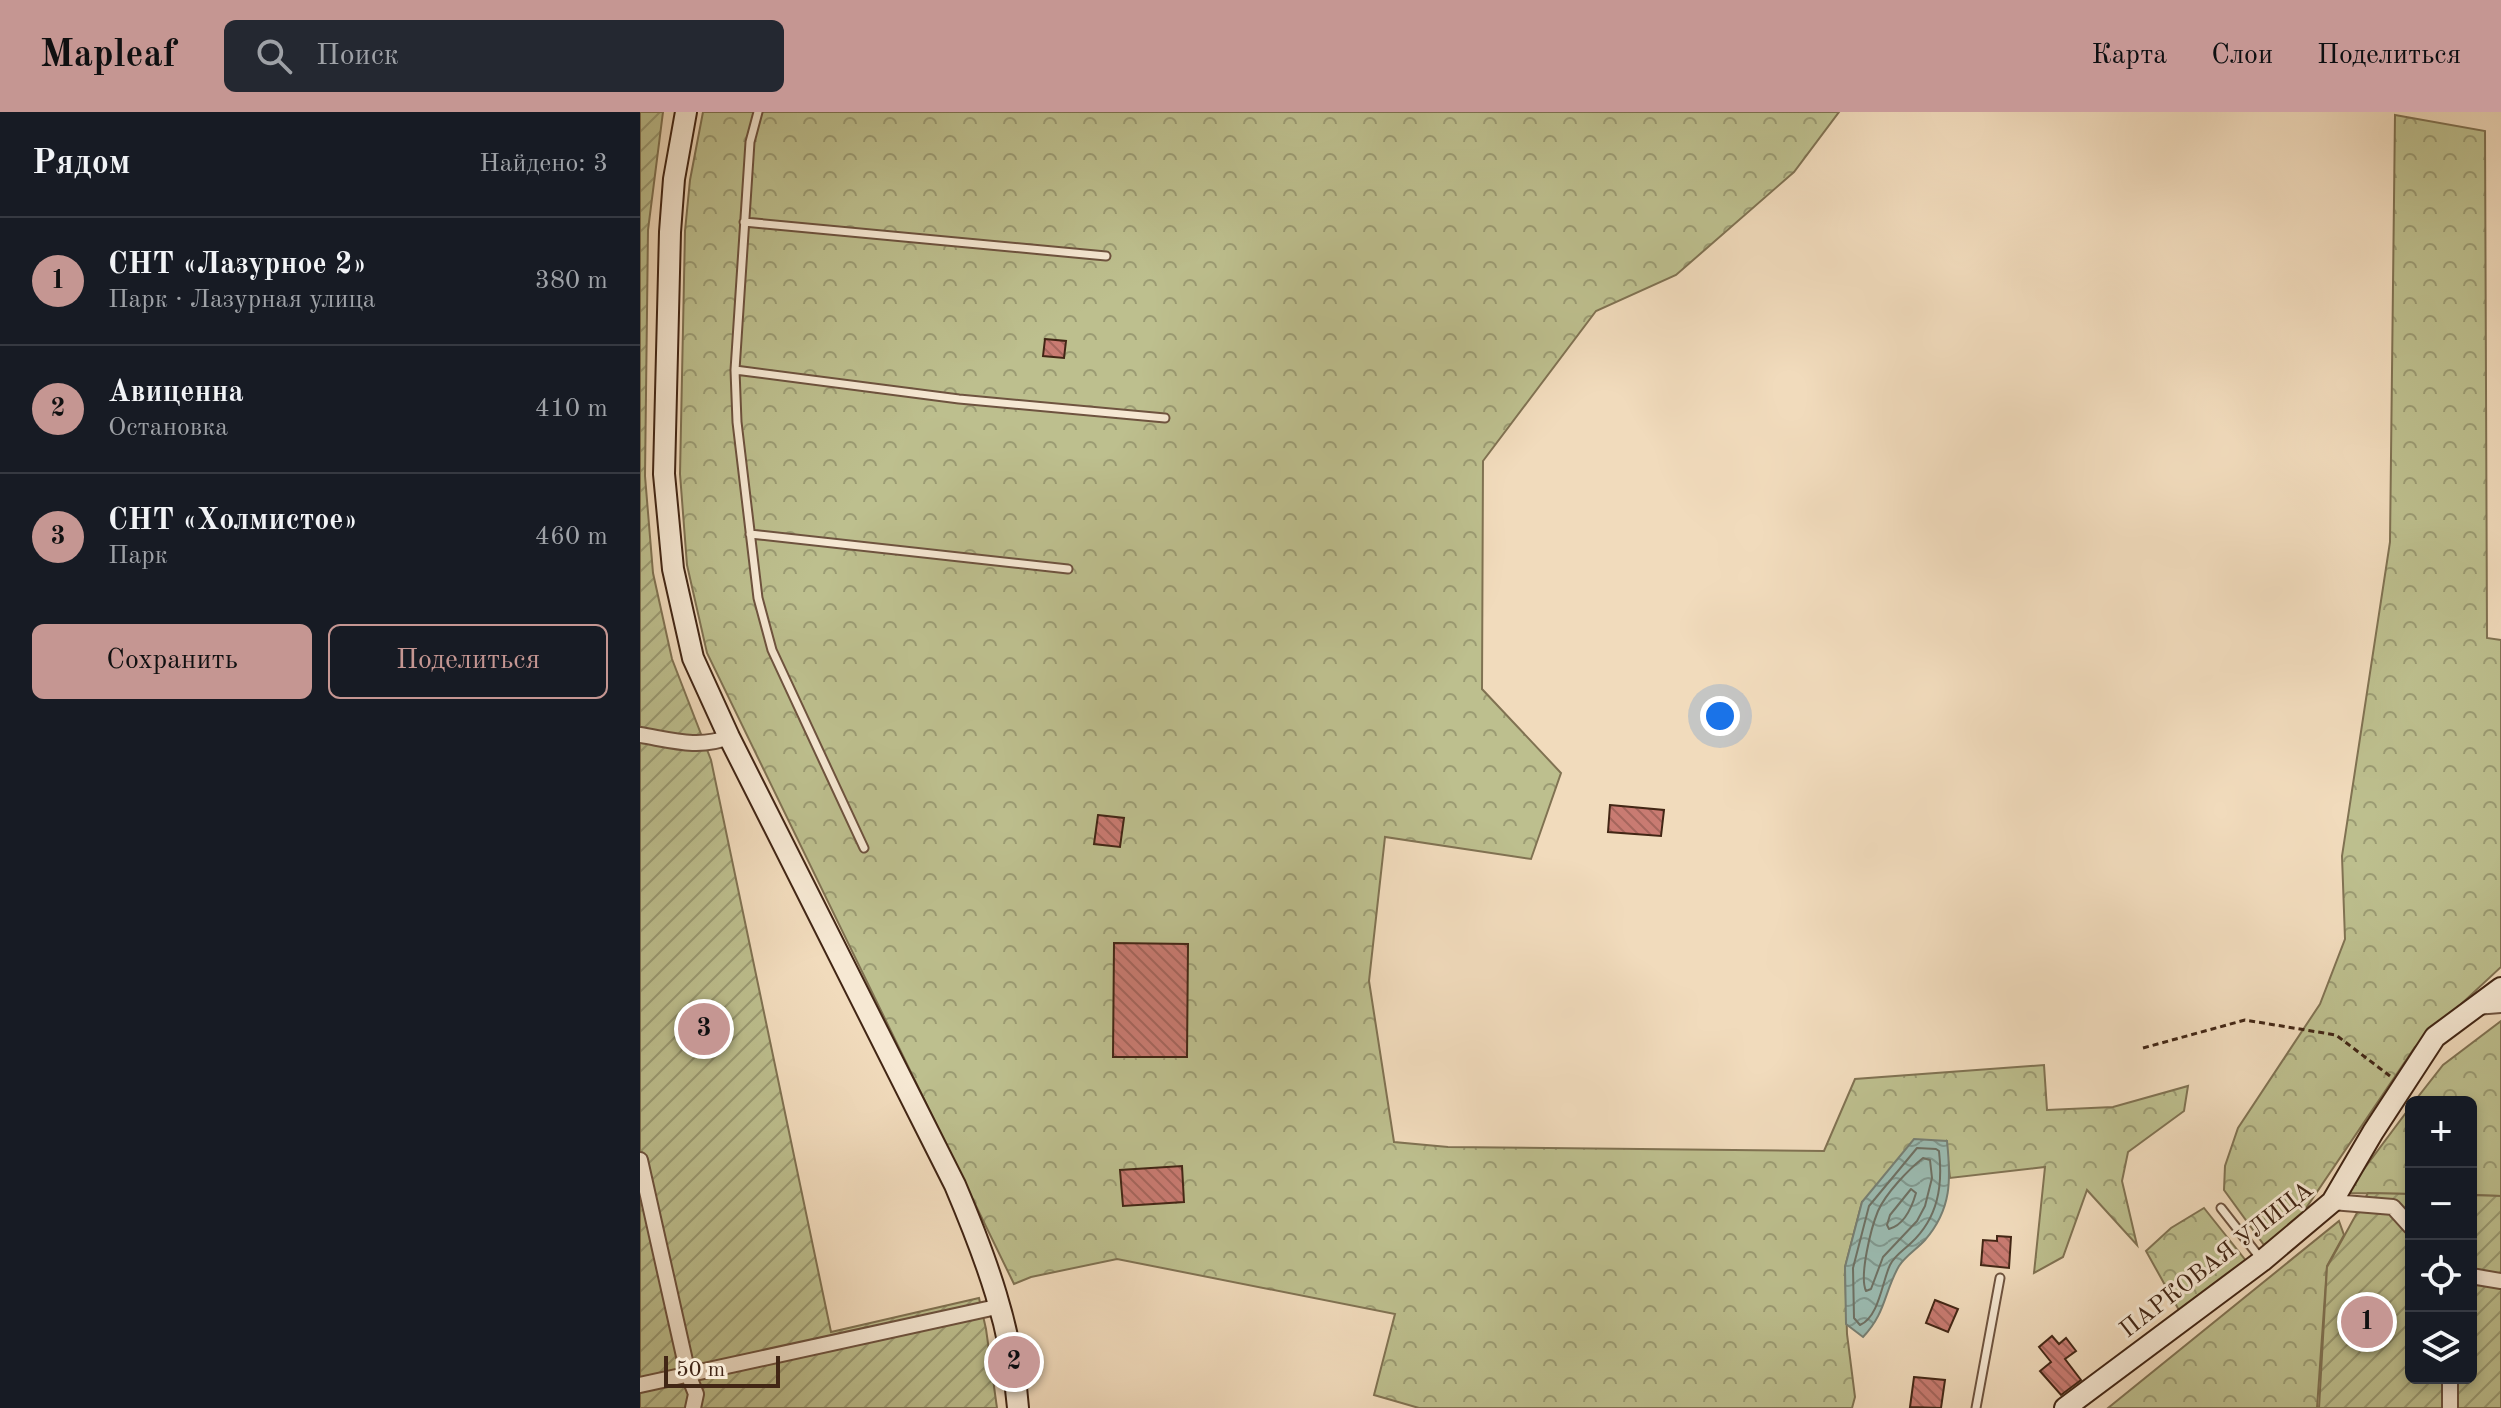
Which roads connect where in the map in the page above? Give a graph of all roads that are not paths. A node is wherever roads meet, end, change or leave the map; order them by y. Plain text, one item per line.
1 (686, 112) edge
2 (758, 112) edge
3 (744, 222) junction
4 (1106, 256) dead end
5 (735, 370) junction
6 (1165, 418) dead end
7 (750, 534) junction
8 (1068, 569) dead end
9 (640, 735) edge
10 (729, 737) junction
11 (864, 848) dead end
12 (2501, 988) edge
13 (2501, 1005) edge
14 (2476, 1007) junction
15 (640, 1160) edge
16 (2332, 1202) junction
17 (2221, 1208) dead end
18 (2405, 1220) edge
19 (2262, 1261) junction
20 (2477, 1277) edge
21 (2000, 1278) dead end
22 (2501, 1281) edge
23 (1001, 1306) junction
24 (688, 1374) junction
25 (2450, 1384) edge
26 (640, 1385) edge
27 (693, 1408) edge
28 (1018, 1408) edge
29 (1976, 1408) edge
30 (2065, 1408) edge
31 (2450, 1408) edge

1 - 10 main road
2 - 3 lane
3 - 4 lane
3 - 5 lane
5 - 6 lane
5 - 7 lane
7 - 8 lane
7 - 11 lane
9 - 10 street
10 - 23 main road
12 - 14 main road, ПАРКОВАЯ УЛИЦА
13 - 14 street
14 - 16 main road, ПАРКОВАЯ УЛИЦА
15 - 24 street
16 - 18 street
16 - 19 main road, ПАРКОВАЯ УЛИЦА
17 - 19 lane
19 - 30 main road, ПАРКОВАЯ УЛИЦА
20 - 22 street
21 - 29 lane
23 - 24 street
23 - 28 main road
24 - 26 street
24 - 27 street
25 - 31 street

